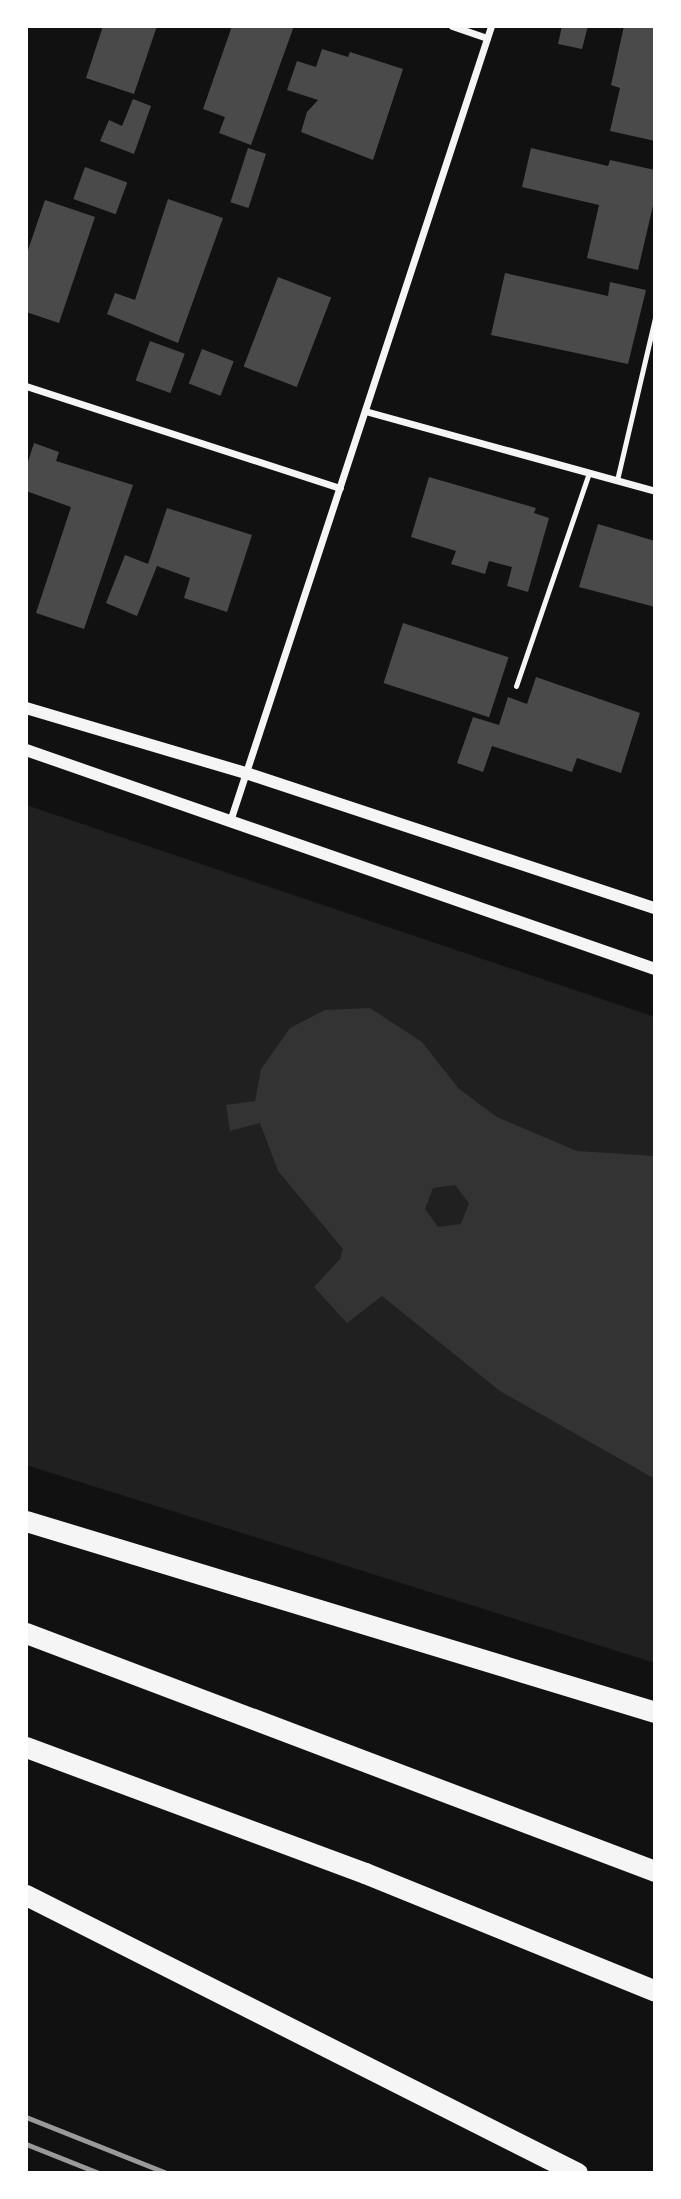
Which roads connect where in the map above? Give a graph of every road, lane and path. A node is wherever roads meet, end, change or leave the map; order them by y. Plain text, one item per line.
1 (453, 26) edge
2 (491, 26) edge
3 (487, 38) junction
4 (655, 318) edge
5 (26, 386) edge
6 (365, 411) junction
7 (589, 473) junction
8 (617, 480) junction
9 (340, 488) junction
10 (655, 491) edge
11 (516, 686) dead end
12 (26, 708) edge
13 (26, 750) edge
14 (246, 773) junction
15 (230, 821) junction
16 (655, 908) edge
17 (655, 969) edge
18 (26, 1521) edge
19 (26, 1633) edge
20 (655, 1712) edge
21 (26, 1746) edge
22 (655, 1871) edge
23 (26, 1895) edge
24 (655, 1991) edge
25 (578, 2173) edge

1 - 3 street
2 - 3 street
3 - 6 street
4 - 8 lane
5 - 9 street
6 - 7 street
6 - 9 street
7 - 8 street
7 - 11 lane
8 - 10 street
9 - 14 street
12 - 14 street
13 - 15 street
14 - 15 street
14 - 16 street
15 - 17 street
18 - 20 highway
19 - 22 highway
21 - 24 highway
23 - 25 highway

